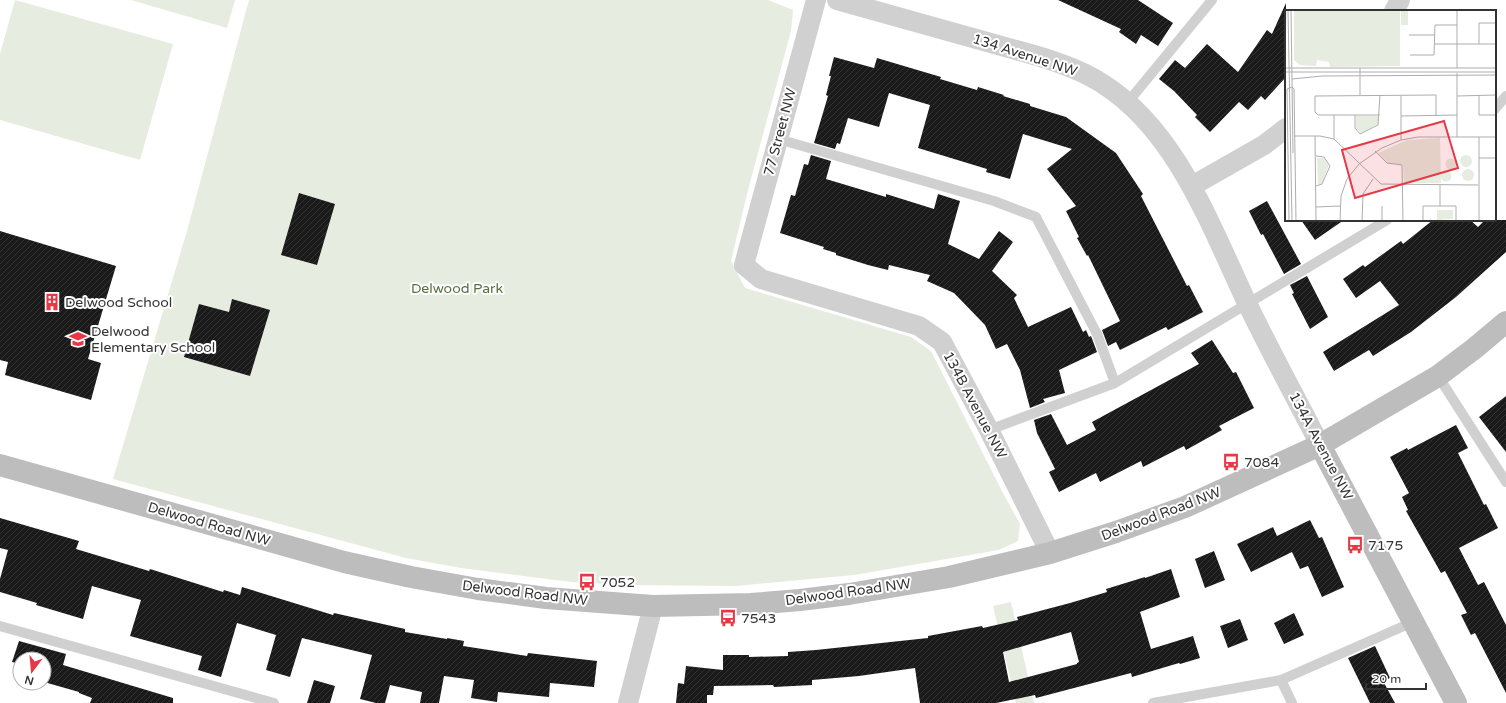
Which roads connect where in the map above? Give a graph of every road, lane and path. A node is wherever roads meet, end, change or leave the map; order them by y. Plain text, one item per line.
1 (816, 0) edge
2 (837, 0) edge
3 (1212, 0) edge
4 (1400, 0) edge
5 (1395, 10) edge
6 (1506, 96) edge
7 (1128, 102) junction
8 (1496, 108) edge
9 (1285, 129) edge
10 (778, 139) junction
11 (1192, 186) junction
12 (1385, 221) edge
13 (744, 265) joint
14 (1248, 305) junction
15 (1506, 322) edge
16 (1438, 376) junction
17 (1115, 383) junction
18 (989, 430) junction
19 (1320, 445) junction
20 (0, 465) edge
21 (1506, 482) edge
22 (1050, 554) junction
23 (653, 606) junction
24 (1413, 622) junction
25 (0, 626) edge
26 (1281, 680) junction
27 (274, 703) edge
28 (628, 703) edge
29 (1152, 703) edge
30 (1292, 703) edge
31 (1456, 703) edge

1 - 10 street, 77 Street NW
2 - 7 street, 134 Avenue NW
3 - 7 lane
4 - 5 street
6 - 8 lane
7 - 11 street, 134 Avenue NW
9 - 11 street
10 - 13 street, 77 Street NW
10 - 17 lane
11 - 14 street, 134A Avenue NW
12 - 14 lane
13 - 18 street, 134B Avenue NW
14 - 17 lane
14 - 19 street, 134A Avenue NW
15 - 16 street, Delwood Road NW
16 - 19 street, Delwood Road NW
16 - 21 lane
17 - 18 lane
18 - 22 street, 134B Avenue NW
19 - 22 street, Delwood Road NW
19 - 24 street, 134A Avenue NW
20 - 23 street, Delwood Road NW
22 - 23 street, Delwood Road NW
23 - 28 street
24 - 26 lane
24 - 31 street, 134A Avenue NW
25 - 27 lane
26 - 29 lane
26 - 30 lane

